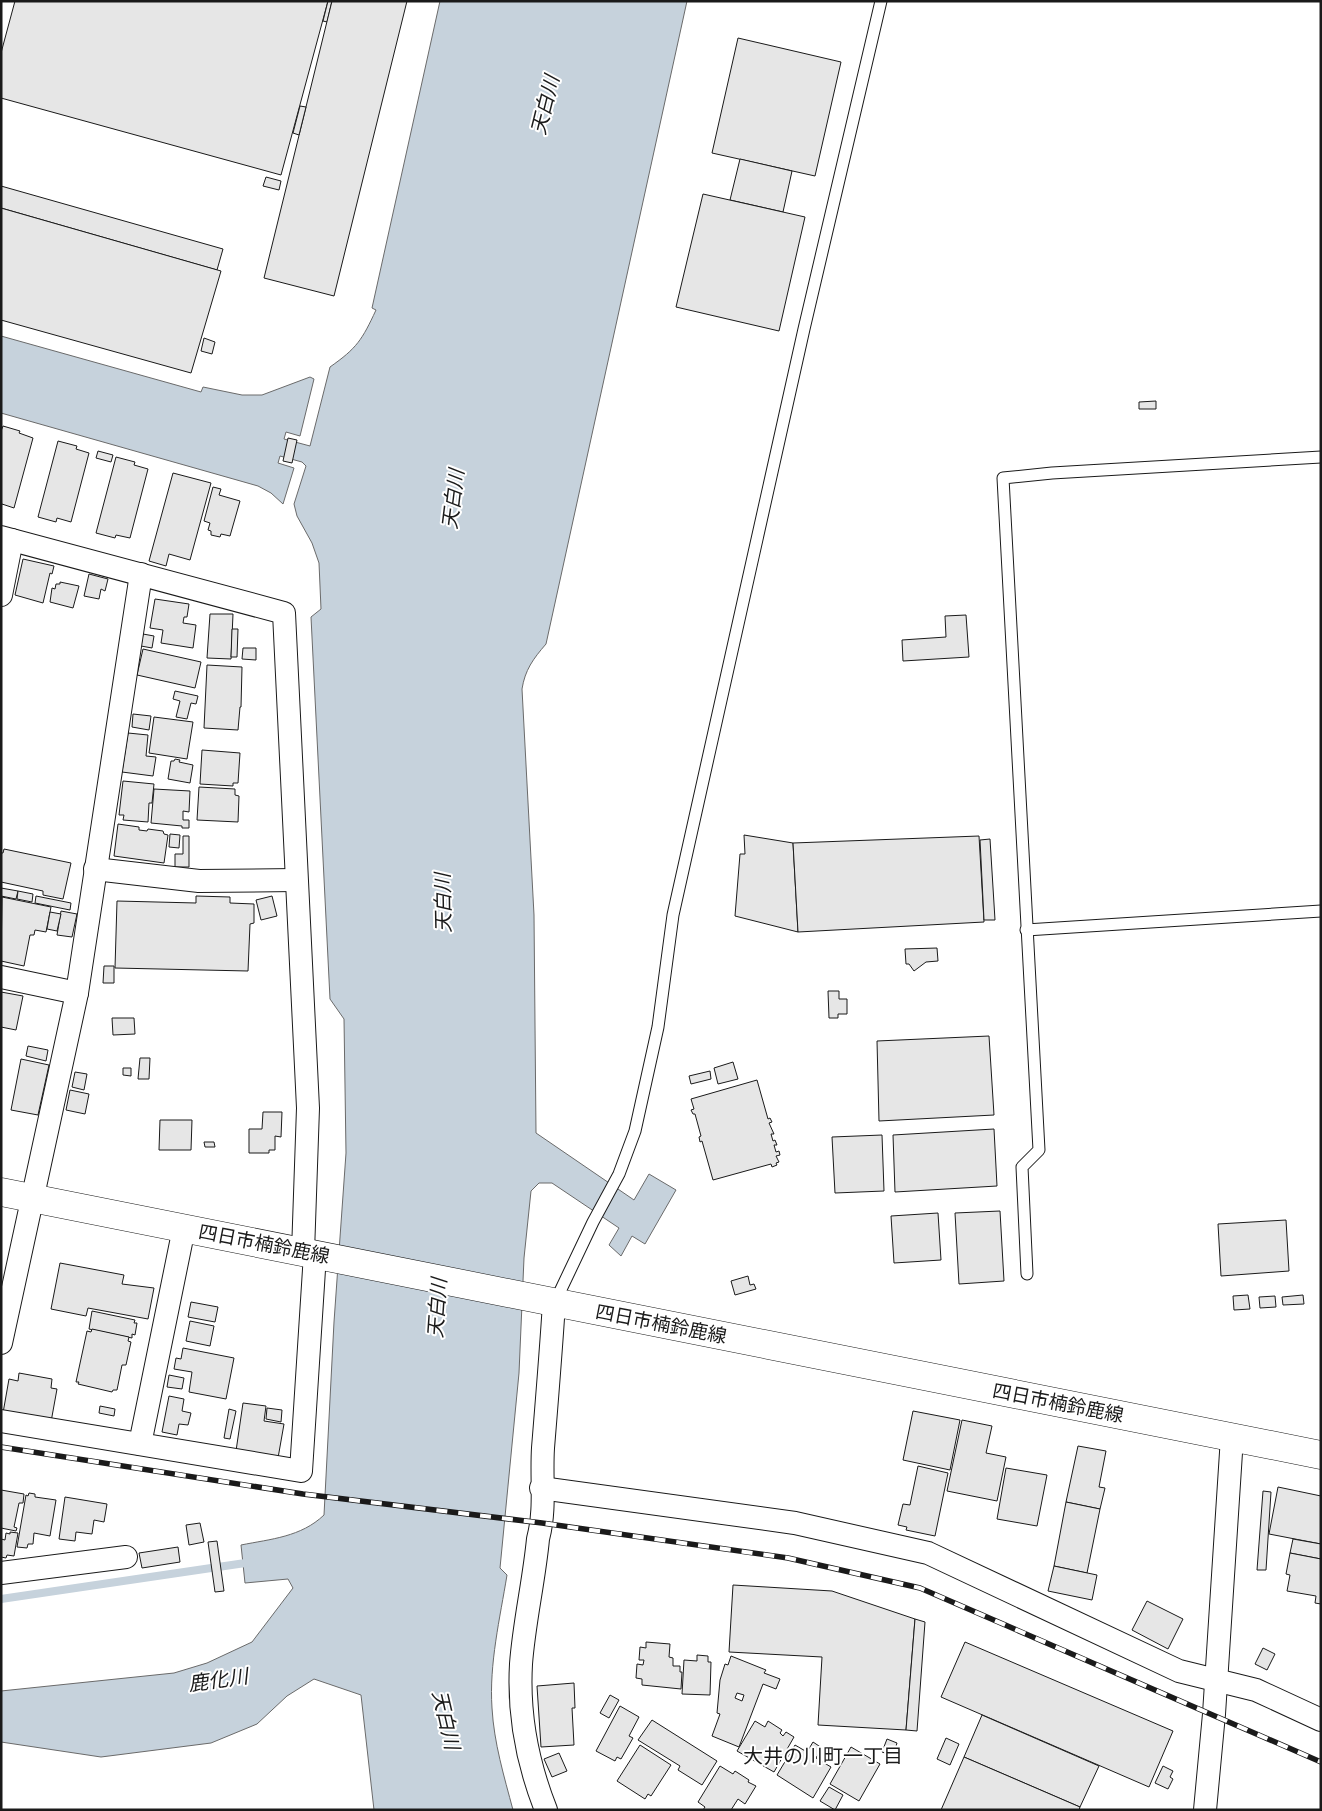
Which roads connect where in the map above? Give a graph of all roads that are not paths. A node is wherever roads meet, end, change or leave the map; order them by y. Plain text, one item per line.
1 (881, 1) edge
2 (1321, 457) edge
3 (7, 539) edge
4 (141, 574) junction
5 (1, 595) edge
6 (95, 869) junction
7 (296, 880) junction
8 (1321, 911) edge
9 (1026, 930) junction
10 (1, 977) edge
11 (77, 993) junction
12 (1, 1192) edge
13 (32, 1198) junction
14 (184, 1228) junction
15 (314, 1254) junction
16 (1027, 1274) dead end
17 (545, 1301) junction
18 (1, 1343) edge
19 (1, 1421) edge
20 (1232, 1437) junction
21 (140, 1444) junction
22 (1321, 1455) edge
23 (541, 1488) junction
24 (126, 1557) dead end
25 (1, 1574) edge
26 (1216, 1681) junction
27 (1321, 1720) edge
28 (546, 1810) edge
29 (1206, 1810) edge

1 - 17 lane
2 - 9 lane
3 - 4 street
3 - 5 street
4 - 6 street
4 - 7 street
6 - 7 street
6 - 11 street
7 - 15 street
8 - 9 lane
9 - 16 lane
10 - 11 street
11 - 13 street
12 - 13 main road, 四日市楠鈴鹿線
13 - 14 main road, 四日市楠鈴鹿線
13 - 18 street
14 - 15 main road, 四日市楠鈴鹿線
14 - 21 street
15 - 17 main road, 四日市楠鈴鹿線
15 - 21 street
17 - 20 main road, 四日市楠鈴鹿線
17 - 23 street
19 - 21 street
20 - 22 main road, 四日市楠鈴鹿線
20 - 26 street
23 - 26 street
23 - 28 street
24 - 25 street
26 - 27 street
26 - 29 street

